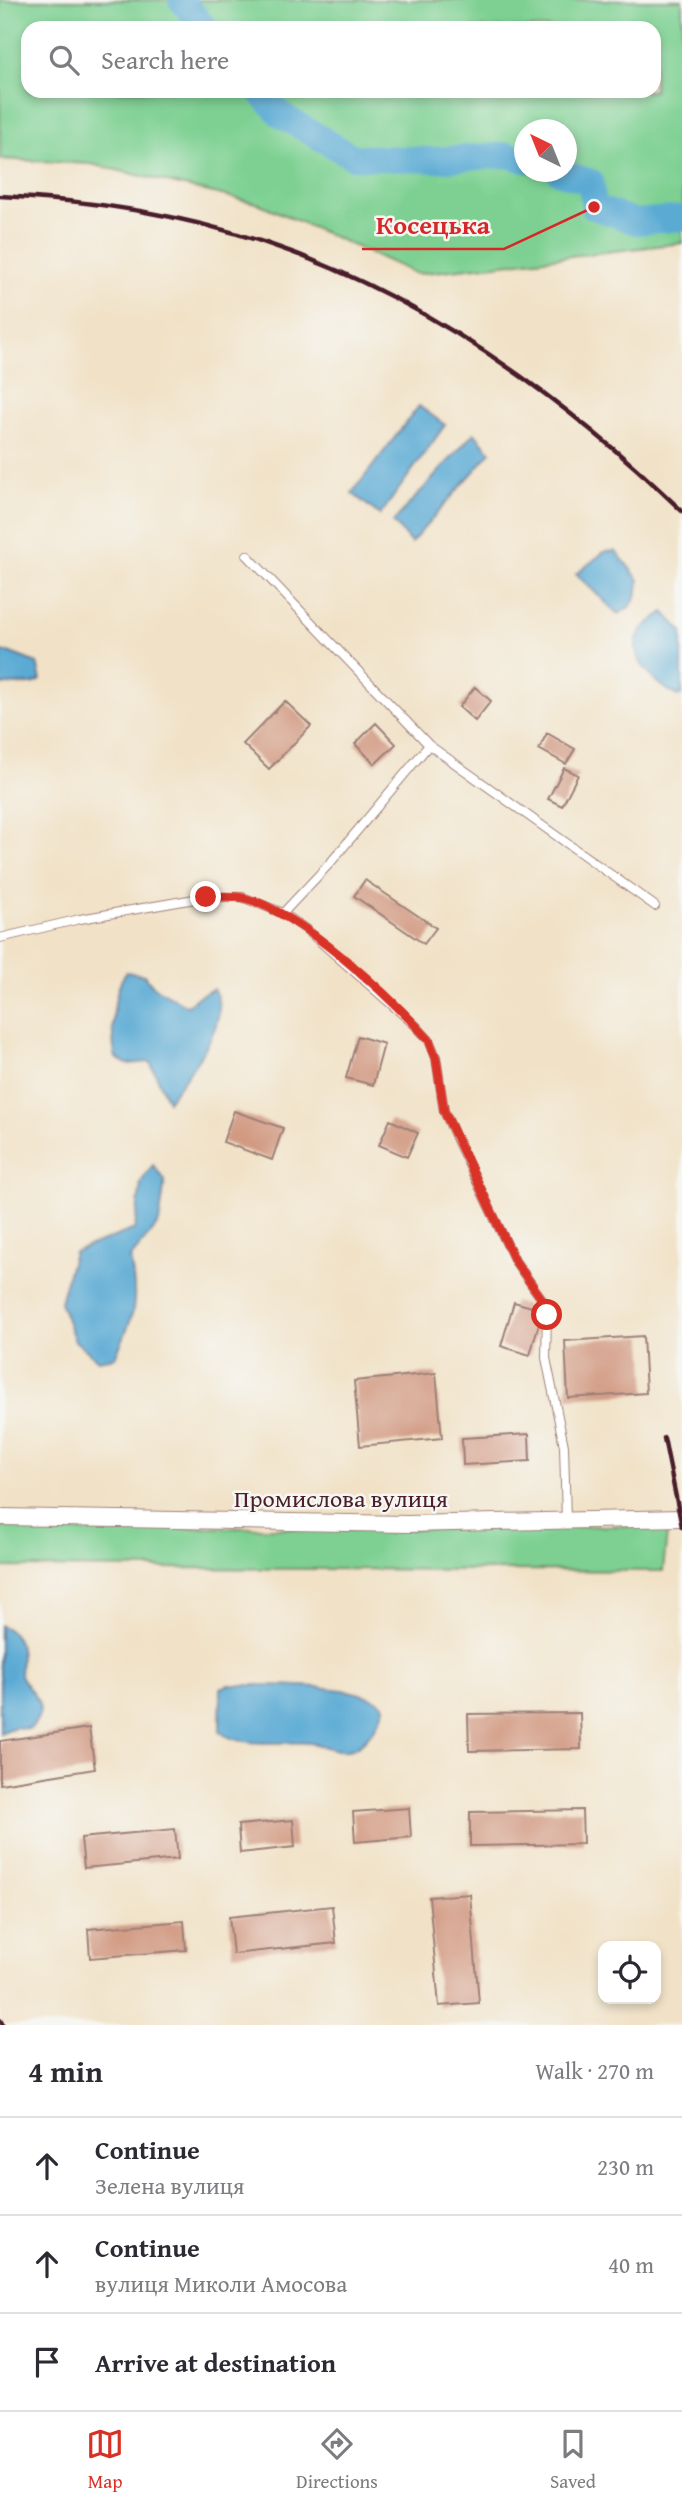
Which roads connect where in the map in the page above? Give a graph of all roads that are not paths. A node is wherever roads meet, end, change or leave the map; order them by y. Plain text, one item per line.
1 (247, 555) dead end
2 (429, 745) junction
3 (655, 906) dead end
4 (283, 913) junction
5 (0, 938) edge
6 (0, 1517) edge
7 (682, 1518) edge
8 (566, 1521) junction

1 - 2 lane
2 - 3 lane
2 - 4 lane
4 - 5 lane
4 - 8 lane
6 - 8 street, Промислова вулиця
7 - 8 street, Промислова вулиця

